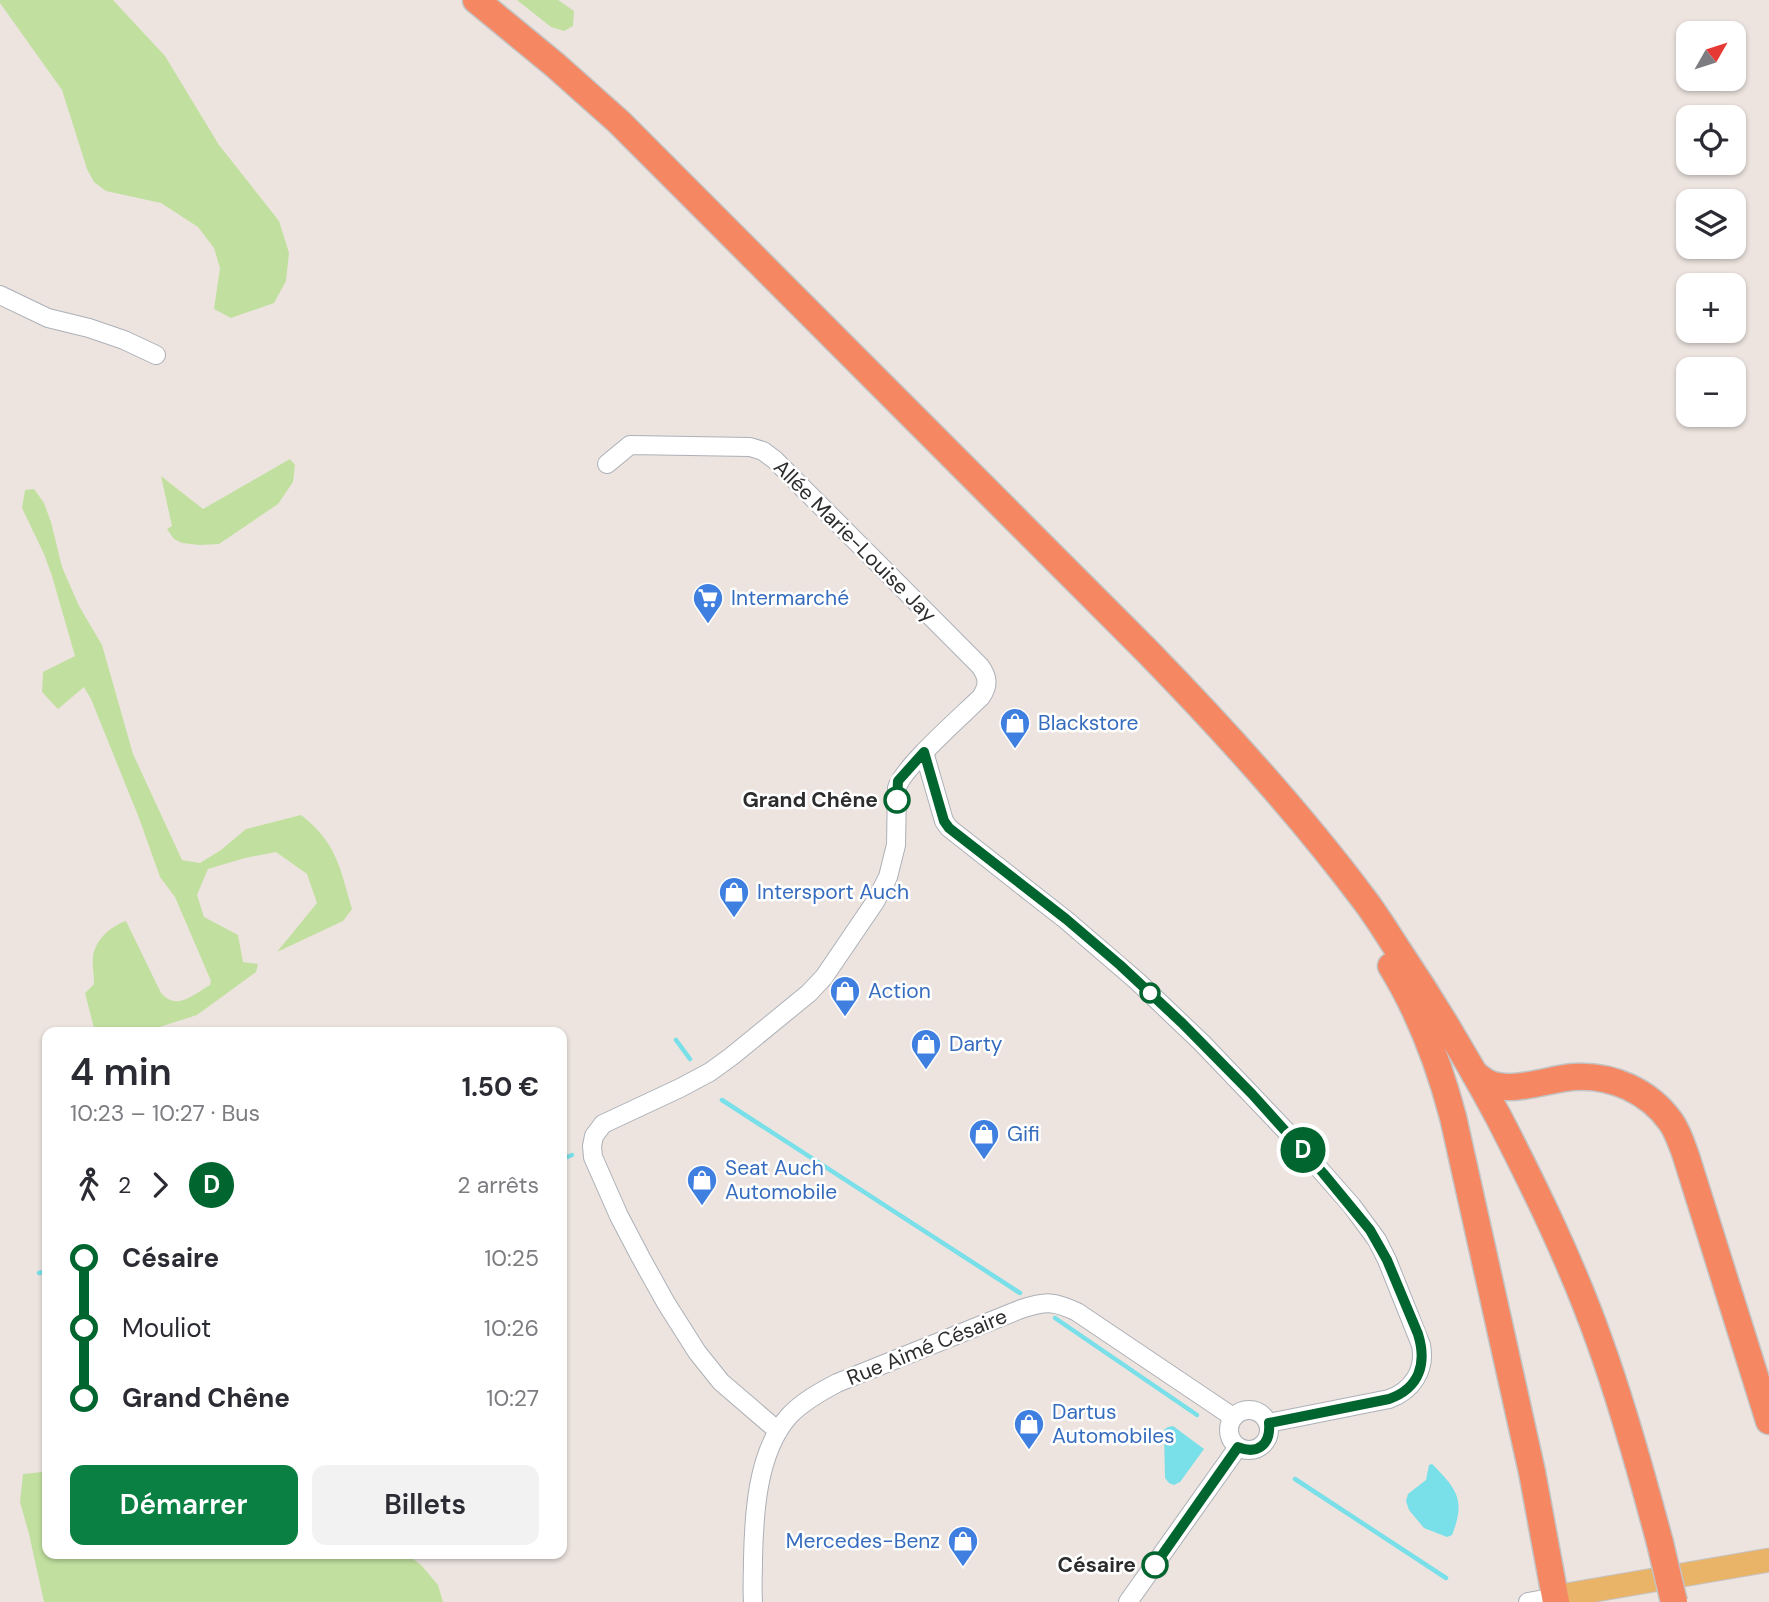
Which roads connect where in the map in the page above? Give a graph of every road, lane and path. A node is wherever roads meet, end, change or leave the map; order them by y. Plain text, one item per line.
1 (476, 0) edge
2 (0, 295) edge
3 (156, 355) dead end
4 (607, 464) dead end
5 (924, 752) junction
6 (1290, 806) junction
7 (1475, 1074) junction
8 (1233, 1417) junction
9 (1769, 1421) edge
10 (1269, 1423) junction
11 (778, 1431) junction
12 (1238, 1447) junction
13 (1769, 1560) edge
14 (1555, 1600) edge
15 (753, 1602) edge
16 (1128, 1602) edge
17 (1528, 1602) edge
18 (1674, 1602) edge

1 - 6 highway
2 - 3 street
4 - 5 street, Allée Marie-Louise Jay
5 - 10 street
5 - 11 street
6 - 7 highway
6 - 14 highway
7 - 9 highway
7 - 18 highway, bridge
8 - 10 street
8 - 11 street, Rue Aimé Césaire
8 - 12 street
10 - 12 street
11 - 15 street, Rue Aimé Césaire
12 - 16 street
13 - 14 main road
14 - 17 street

